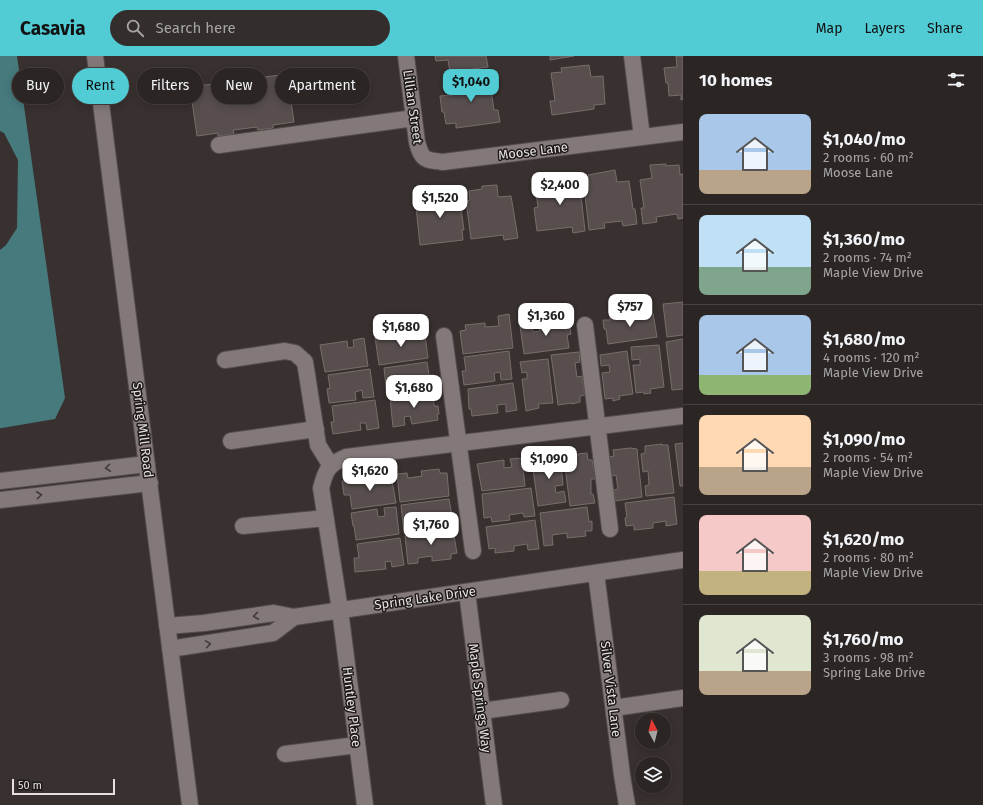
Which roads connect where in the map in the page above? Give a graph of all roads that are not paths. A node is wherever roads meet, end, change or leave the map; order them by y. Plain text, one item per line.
1 (95, 56) edge
2 (406, 56) edge
3 (632, 56) edge
4 (414, 118) junction
5 (683, 132) edge
6 (642, 137) junction
7 (219, 145) dead end
8 (424, 158) joint
9 (585, 326) dead end
10 (444, 336) dead end
11 (225, 360) dead end
12 (683, 416) edge
13 (597, 426) junction
14 (316, 429) junction
15 (231, 442) dead end
16 (459, 443) junction
17 (147, 464) junction
18 (331, 466) junction
19 (0, 481) edge
20 (150, 483) junction
21 (0, 500) edge
22 (326, 518) junction
23 (242, 526) dead end
24 (610, 529) dead end
25 (473, 551) dead end
26 (683, 560) edge
27 (596, 573) junction
28 (467, 592) junction
29 (340, 610) junction
30 (294, 617) junction
31 (167, 626) junction
32 (170, 649) junction
33 (683, 698) edge
34 (560, 700) dead end
35 (614, 708) junction
36 (482, 711) junction
37 (357, 745) junction
38 (285, 754) dead end
39 (190, 805) edge
40 (365, 805) edge
41 (494, 805) edge
42 (627, 805) edge

1 - 17 street, Spring Mill Road
2 - 4 street, Lillian Street
3 - 6 street
4 - 7 street
4 - 8 street, Lillian Street
5 - 6 street, Moose Lane
6 - 8 street, Moose Lane
9 - 13 street
10 - 16 street
11 - 14 street
12 - 13 street
13 - 16 street
13 - 24 street
14 - 15 street
14 - 18 street
16 - 18 street
16 - 25 street
17 -> 19 street
17 - 20 street, Spring Mill Road
18 - 22 street, Huntley Place
21 -> 20 street
20 - 31 street, Spring Mill Road
22 - 23 street
22 - 29 street, Huntley Place
26 - 27 street, Spring Lake Drive
27 - 28 street, Spring Lake Drive
27 - 35 street, Silver Vista Lane
28 - 29 street, Spring Lake Drive
28 - 36 street, Maple Springs Way
29 - 30 street, Spring Lake Drive
29 - 37 street, Huntley Place
30 -> 31 street, Spring Lake Drive
32 -> 30 street
31 - 32 street, Spring Mill Road
32 - 39 street, Spring Mill Road
33 - 35 street
34 - 36 street
35 - 42 street, Silver Vista Lane
36 - 41 street, Maple Springs Way
37 - 38 street
37 - 40 street, Huntley Place

